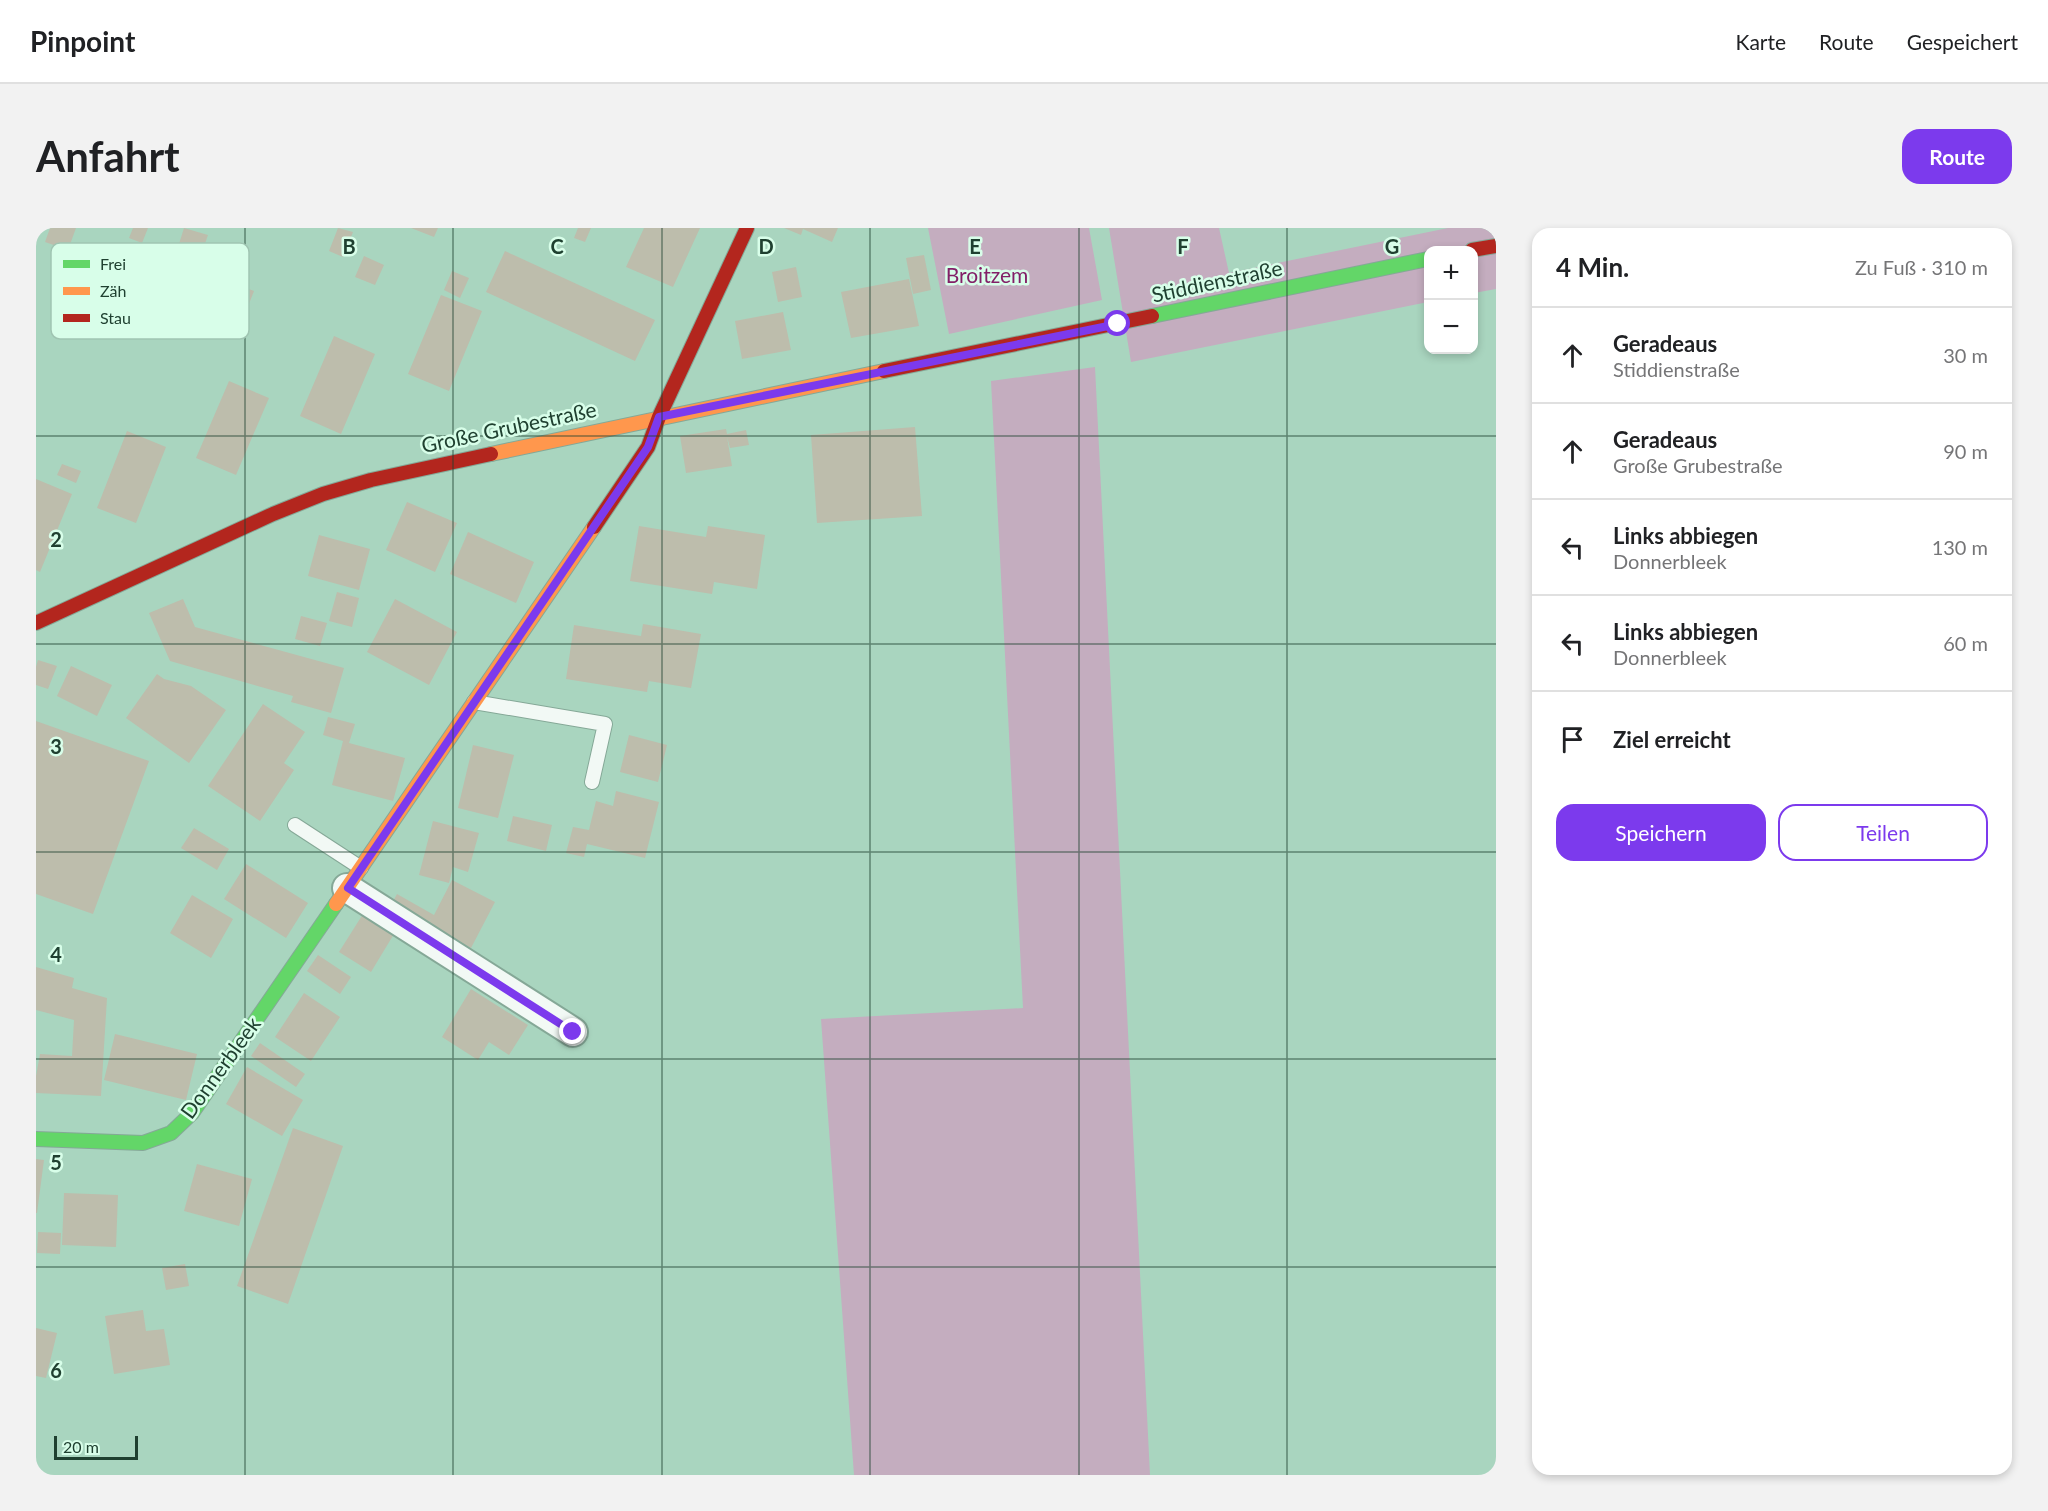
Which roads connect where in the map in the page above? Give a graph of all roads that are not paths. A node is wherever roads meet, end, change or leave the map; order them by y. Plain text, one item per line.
1 (747, 228) edge
2 (1496, 246) edge
3 (1478, 249) edge
4 (1424, 261) edge
5 (1014, 346) joint
6 (659, 417) junction
7 (36, 623) edge
8 (474, 702) junction
9 (592, 782) dead end
10 (295, 825) dead end
11 (354, 878) junction
12 (573, 1032) dead end
13 (36, 1139) edge

1 - 6 street, Donnerbleek
2 - 3 street
4 - 5 street, Stiddienstraße
5 - 6 street, Große Grubestraße
6 - 7 street, Große Grubestraße
6 - 8 street, Donnerbleek
8 - 9 lane
8 - 11 street, Donnerbleek
10 - 11 lane
11 - 12 street
11 - 13 street, Donnerbleek

